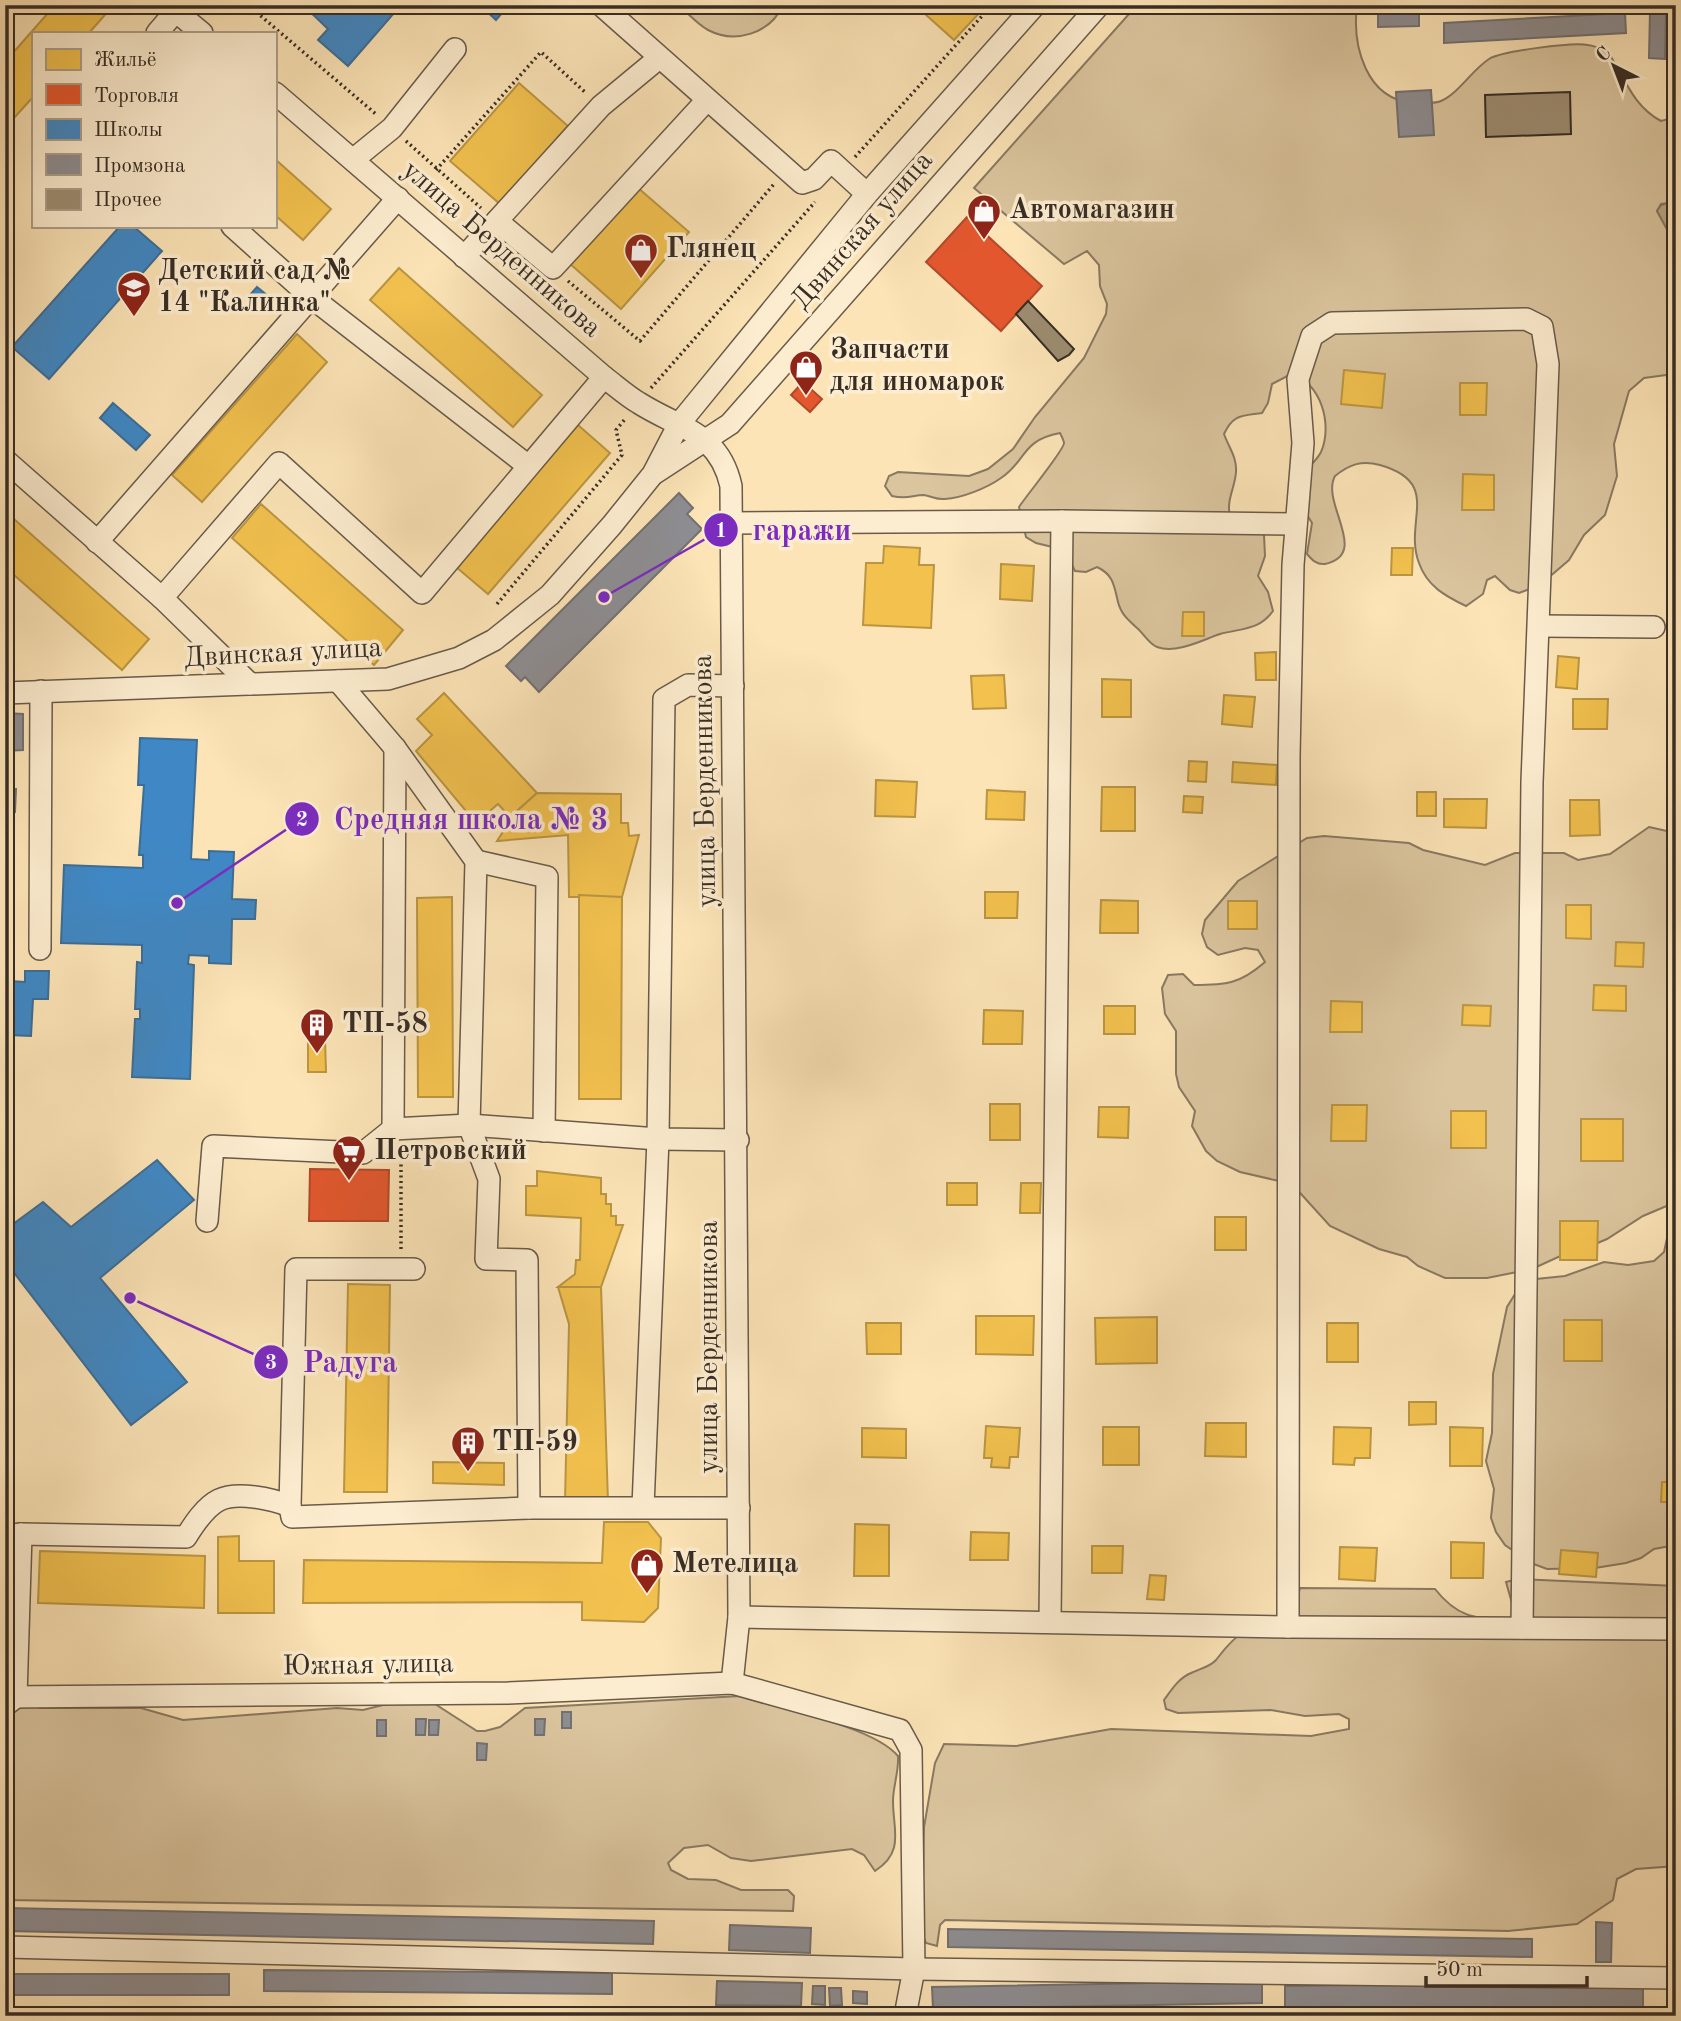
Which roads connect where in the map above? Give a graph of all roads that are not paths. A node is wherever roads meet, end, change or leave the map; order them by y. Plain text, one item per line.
1 (601, 5) edge
2 (1035, 5) edge
3 (1099, 5) edge
4 (175, 7) edge
5 (158, 32) edge
6 (201, 32) edge
7 (455, 49) dead end
8 (659, 58) junction
9 (276, 94) edge
10 (707, 100) junction
11 (354, 159) junction
12 (867, 194) junction
13 (398, 198) junction
14 (497, 221) junction
15 (234, 228) edge
16 (464, 257) junction
17 (311, 297) junction
18 (604, 377) junction
19 (679, 424) junction
20 (705, 440) junction
21 (5, 460) edge
22 (527, 465) junction
23 (653, 474) junction
24 (1062, 521) junction
25 (732, 523) junction
26 (1296, 524) junction
27 (97, 542) junction
28 (162, 598) junction
29 (1539, 626) junction
30 (1654, 627) dead end
31 (338, 681) junction
32 (250, 684) junction
33 (733, 686) junction
34 (41, 691) junction
35 (5, 693) edge
36 (395, 748) junction
37 (476, 861) junction
38 (40, 949) dead end
39 (469, 1125) junction
40 (397, 1129) junction
41 (544, 1130) junction
42 (658, 1139) junction
43 (738, 1140) junction
44 (206, 1221) dead end
45 (408, 1269) road end
46 (289, 1506) junction
47 (643, 1507) junction
48 (529, 1508) junction
49 (738, 1508) junction
50 (13, 1535) edge
51 (739, 1616) junction
52 (1049, 1621) junction
53 (1288, 1627) junction
54 (1522, 1628) junction
55 (1676, 1629) edge
56 (732, 1683) junction
57 (9, 1700) edge
58 (5, 1947) edge
59 (914, 1969) junction
60 (1676, 1978) edge
61 (905, 2016) edge

1 - 8 street
2 - 12 street, Двинская улица
3 - 20 street, Двинская улица
4 - 5 street
4 - 6 street
7 - 11 street
8 - 10 street
8 - 14 street
9 - 11 street, улица Берденникова
10 - 12 street
10 - 14 street
11 - 13 street, улица Берденникова
12 - 19 street, Двинская улица
13 - 16 street, улица Берденникова
13 - 17 street
14 - 16 street
15 - 17 street
16 - 18 street, улица Берденникова
17 - 22 street
17 - 27 street
18 - 19 street, улица Берденникова
18 - 22 street
19 - 20 street, улица Берденникова
19 - 23 street, Двинская улица
20 - 23 street, Двинская улица
20 - 25 street, улица Берденникова
21 - 27 street
22 - 28 street
23 - 31 street, Двинская улица
24 - 25 street
24 - 26 street
24 - 52 street
25 - 33 street, улица Берденникова
26 - 29 street
26 - 53 street
27 - 28 street
28 - 32 street
29 - 30 street
29 - 54 street
31 - 32 street, Двинская улица
31 - 36 street
32 - 34 street, Двинская улица
33 - 42 street
33 - 43 street, улица Берденникова
34 - 35 street, Двинская улица
34 - 38 street
36 - 37 street
36 - 40 street
37 - 39 street
37 - 41 street
39 - 40 street
39 - 41 street
39 - 48 street
40 - 44 street
41 - 42 street
42 - 43 street
42 - 47 street
43 - 49 street, улица Берденникова
45 - 46 street
46 - 48 street
46 - 50 street
47 - 48 street
47 - 49 street
49 - 51 street, улица Берденникова
50 - 57 street
51 - 52 street
51 - 56 street, улица Берденникова
52 - 53 street
53 - 54 street
54 - 55 street
56 - 57 street, Южная улица
56 - 59 street, Южная улица
58 - 59 street
59 - 60 street
59 - 61 street, Южная улица

